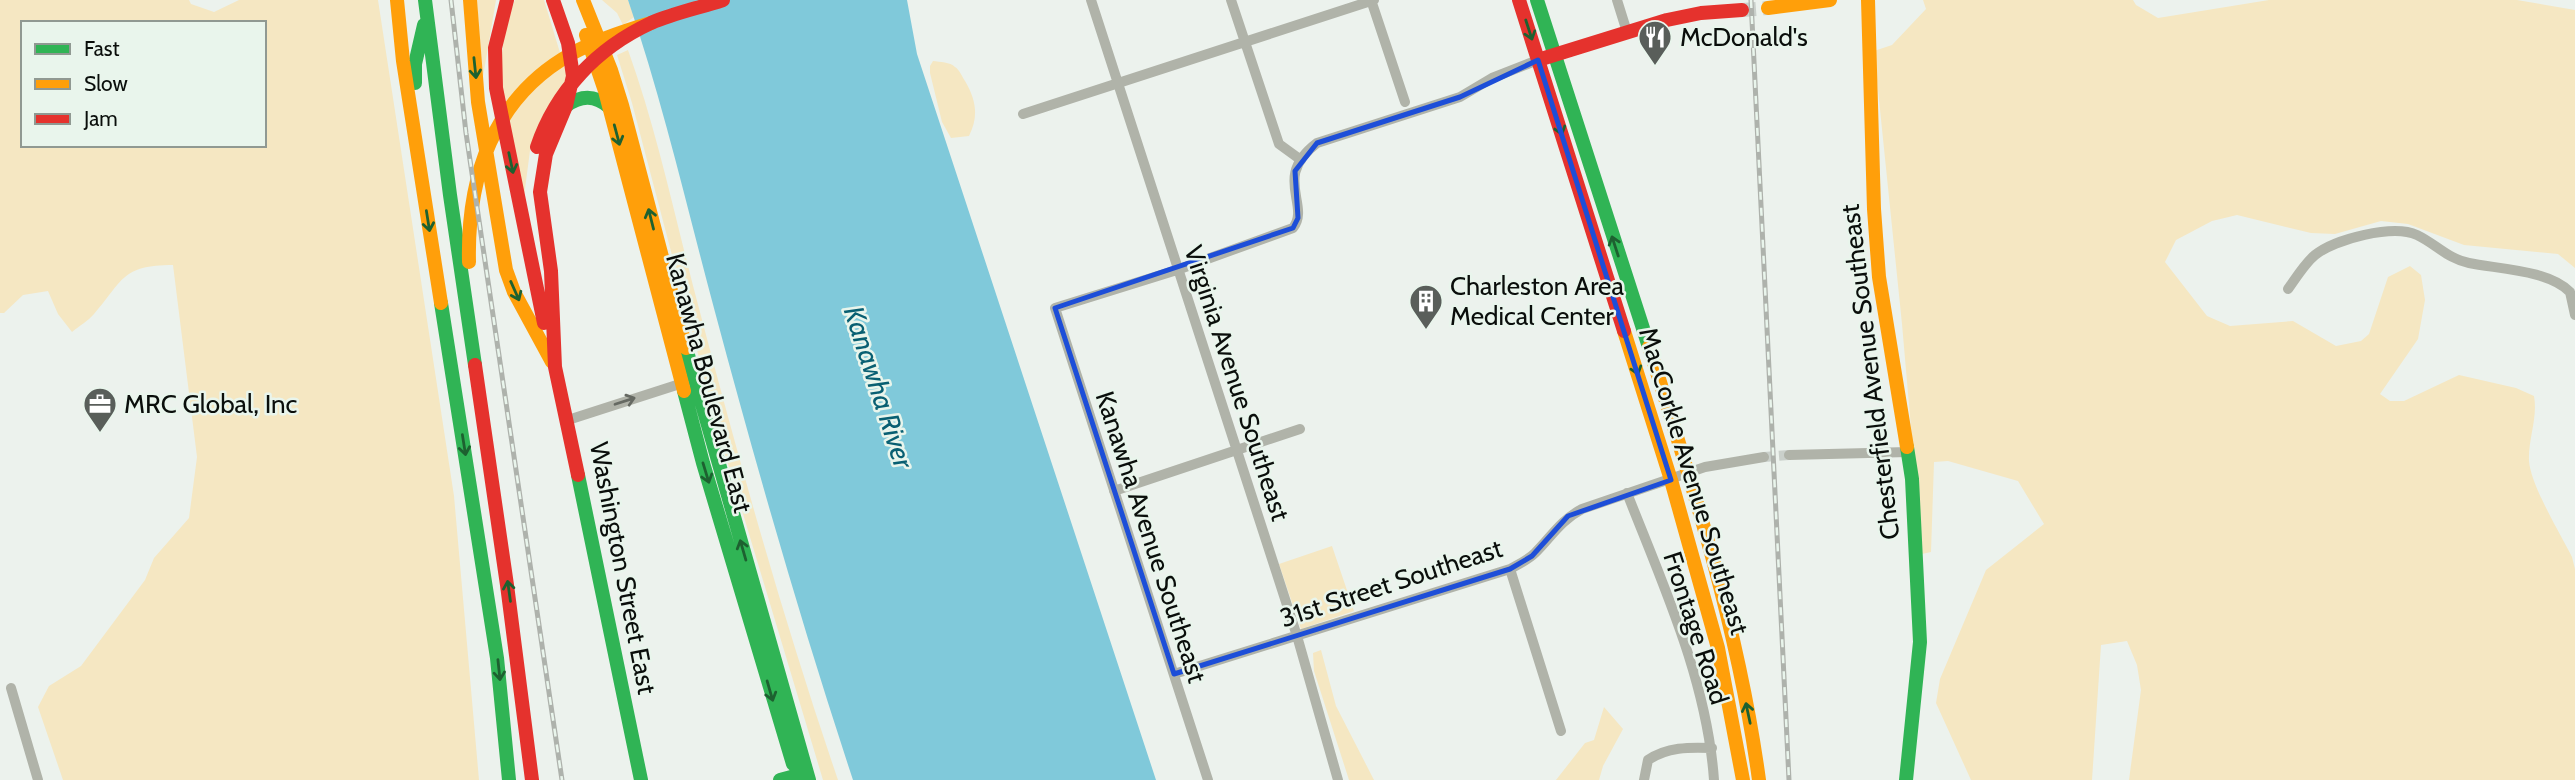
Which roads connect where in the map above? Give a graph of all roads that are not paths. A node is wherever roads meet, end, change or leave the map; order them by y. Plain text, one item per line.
1 (397, 0) edge
2 (425, 0) edge
3 (436, 0) edge
4 (470, 0) edge
5 (507, 0) edge
6 (553, 0) edge
7 (573, 0) edge
8 (583, 0) edge
9 (723, 0) edge
10 (1091, 0) edge
11 (1231, 0) edge
12 (1372, 0) edge
13 (1519, 0) edge
14 (1537, 0) edge
15 (1617, 0) edge
16 (1830, 0) edge
17 (1868, 0) edge
18 (1768, 8) tunnel mouth
19 (1742, 10) tunnel mouth
20 (651, 23) junction
21 (1627, 32) junction
22 (1244, 42) junction
23 (1555, 54) junction
24 (1538, 60) junction
25 (1118, 83) junction
26 (1405, 102) dead end
27 (566, 106) junction
28 (610, 107) junction
29 (1023, 114) dead end
30 (417, 153) junction
31 (1301, 160) junction
32 (1177, 270) junction
33 (2288, 289) dead end
34 (551, 313) junction
35 (2575, 315) edge
36 (555, 367) junction
37 (477, 370) junction
38 (687, 381) junction
39 (568, 420) junction
40 (1300, 429) dead end
41 (1236, 450) junction
42 (1908, 452) junction
43 (1789, 455) tunnel mouth
44 (1764, 457) tunnel mouth
45 (1689, 474) junction
46 (1671, 480) junction
47 (1114, 491) junction
48 (1627, 493) junction
49 (1510, 569) junction
50 (1297, 636) junction
51 (1174, 674) junction
52 (11, 688) dead end
53 (1561, 732) dead end
54 (1712, 748) junction
55 (1644, 777) edge
56 (805, 778) edge
57 (38, 780) edge
58 (509, 780) edge
59 (532, 780) edge
60 (641, 780) edge
61 (780, 780) edge
62 (1208, 780) edge
63 (1338, 780) edge
64 (1714, 780) edge
65 (1743, 780) edge
66 (1759, 780) edge
67 (1906, 780) edge

1 - 30 main road
2 - 37 main road
3 - 30 main road
4 -> 36 main road, Washington Street East
5 -> 36 main road
6 - 27 main road, Washington Street East
7 - 28 main road, Kanawha Boulevard East
38 -> 8 main road, Kanawha Boulevard East
9 - 20 main road
10 - 25 street, Virginia Avenue Southeast
11 - 22 street
12 - 22 street
12 - 26 street
13 -> 24 main road, MacCorkle Avenue Southeast
14 - 23 main road, MacCorkle Avenue Southeast
15 - 21 street
16 - 18 main road
17 - 42 main road, Chesterfield Avenue Southeast
19 - 21 main road
20 - 34 main road
20 - 37 main road
21 - 23 main road
22 - 25 street
22 - 31 street
23 - 24 main road
45 -> 23 main road, MacCorkle Avenue Southeast
24 - 31 street
24 -> 46 main road, MacCorkle Avenue Southeast
25 - 29 street
25 - 32 street, Virginia Avenue Southeast
27 - 28 main road
27 - 34 main road, Washington Street East
28 -> 38 main road, Kanawha Boulevard East
30 -> 58 main road
31 - 32 street
32 - 41 street, Virginia Avenue Southeast
32 - 47 street, Kanawha Avenue Southeast
33 - 35 street
34 - 36 main road, Washington Street East
36 - 39 main road, Washington Street East
59 -> 37 main road
39 -> 38 street
38 -> 56 main road, Kanawha Boulevard East
56 -> 38 main road, Kanawha Boulevard East
39 - 60 main road, Washington Street East
40 - 41 street
41 - 47 street
41 - 50 street, Virginia Avenue Southeast
42 - 43 street
42 - 67 main road, Chesterfield Avenue Southeast
44 - 45 street, 31st Street Southeast
45 - 46 street, 31st Street Southeast
66 -> 45 main road, MacCorkle Avenue Southeast
46 - 48 street, 31st Street Southeast
46 - 65 main road, MacCorkle Avenue Southeast
47 - 51 street, Kanawha Avenue Southeast
48 - 49 street, 31st Street Southeast
48 - 54 street, Frontage Road
49 - 50 street, 31st Street Southeast
49 - 53 street
50 - 51 street, 31st Street Southeast
50 - 63 street, Virginia Avenue Southeast
51 - 62 street, Kanawha Avenue Southeast
52 - 57 street
54 - 55 street
54 - 64 street, Frontage Road
56 - 61 main road

